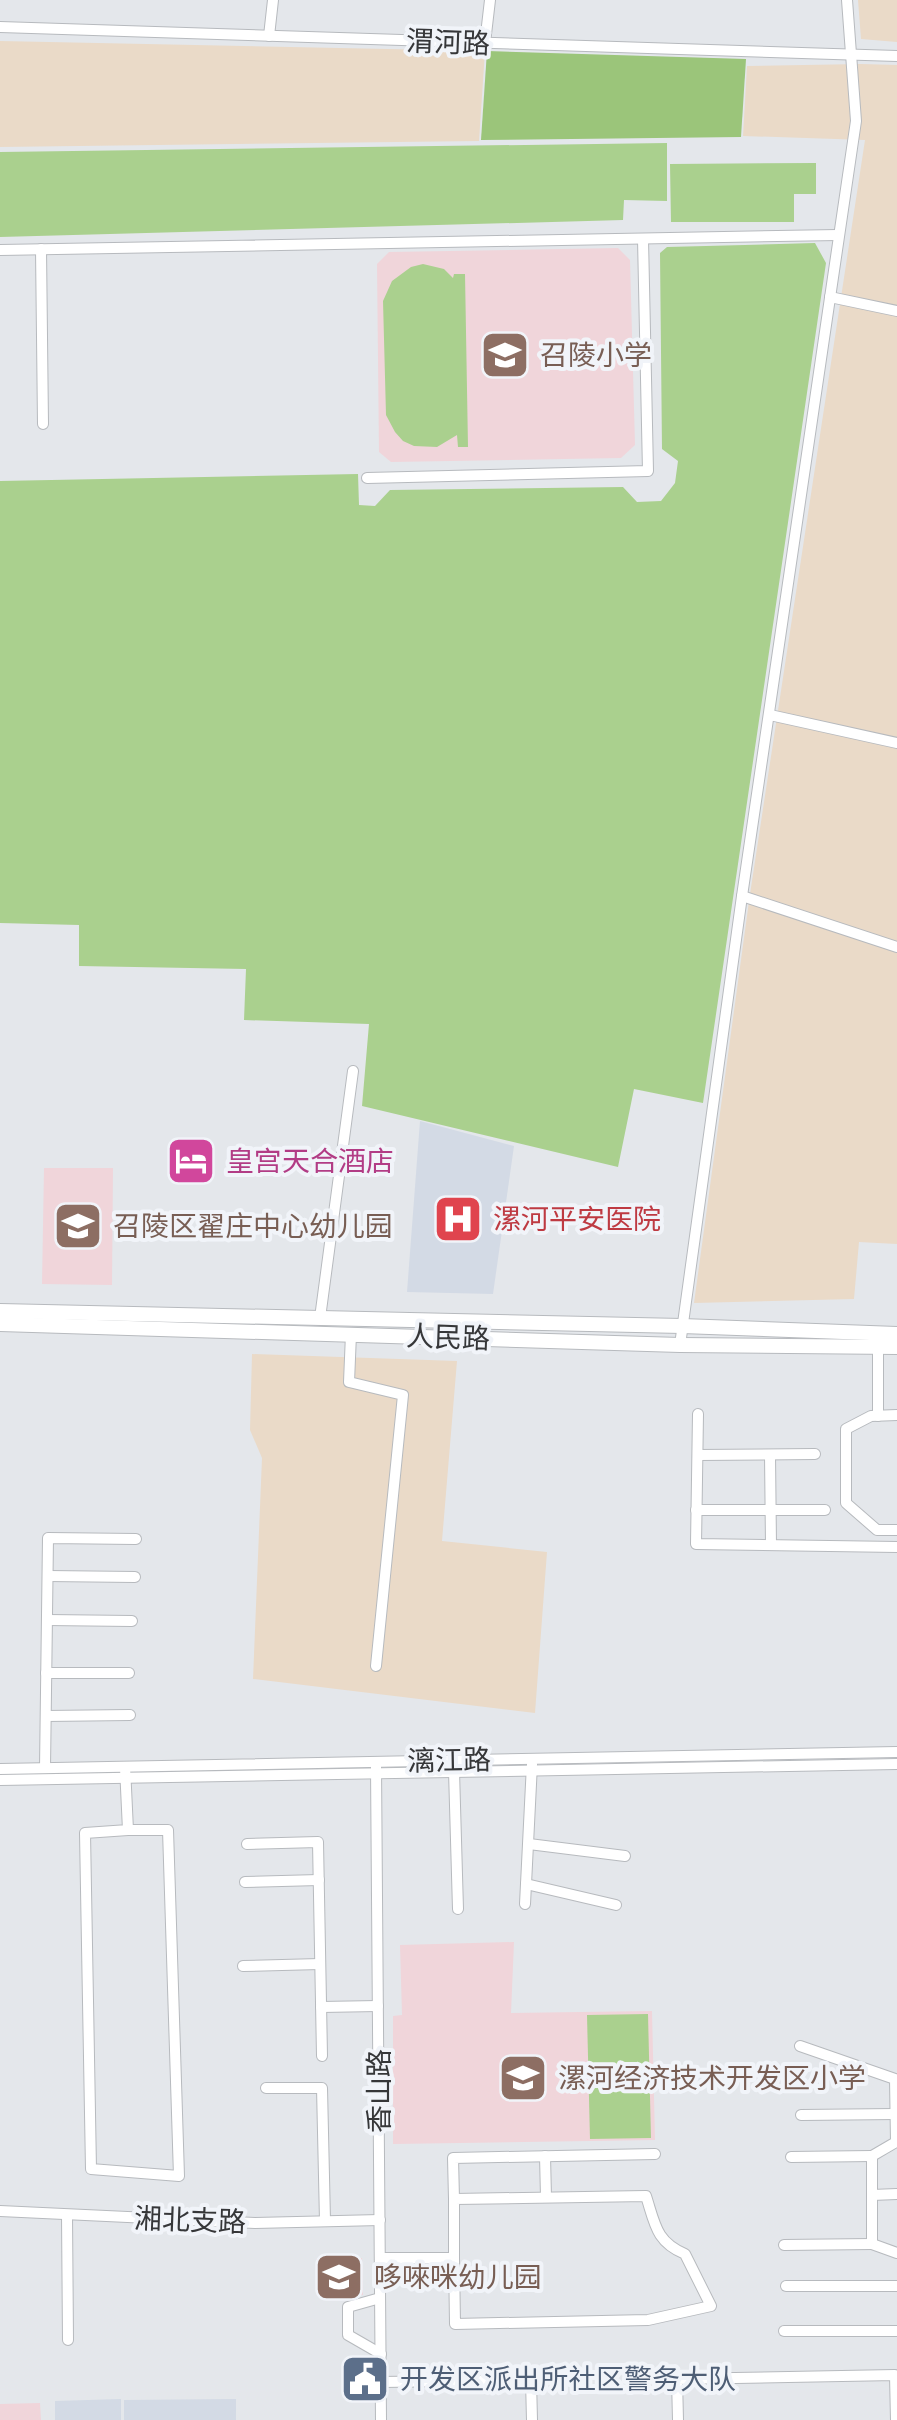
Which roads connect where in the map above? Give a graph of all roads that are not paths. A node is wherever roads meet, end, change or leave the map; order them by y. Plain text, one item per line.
1 (274, 0) edge
2 (490, 0) edge
3 (847, 0) edge
4 (0, 28) edge
5 (269, 36) junction
6 (485, 44) junction
7 (851, 54) junction
8 (897, 56) edge
9 (838, 235) junction
10 (643, 239) junction
11 (41, 249) junction
12 (0, 250) edge
13 (830, 297) junction
14 (897, 311) edge
15 (44, 424) dead end
16 (368, 478) dead end
17 (770, 714) junction
18 (897, 743) edge
19 (742, 896) junction
20 (897, 947) edge
21 (353, 1072) dead end
22 (0, 1311) edge
23 (320, 1318) junction
24 (0, 1324) edge
25 (682, 1326) junction
26 (350, 1334) junction
27 (897, 1334) edge
28 (680, 1344) junction
29 (878, 1346) junction
30 (897, 1347) edge
31 (698, 1414) dead end
32 (897, 1415) edge
33 (878, 1416) junction
34 (815, 1454) dead end
35 (698, 1455) junction
36 (770, 1455) junction
37 (696, 1510) junction
38 (771, 1510) junction
39 (825, 1510) dead end
40 (897, 1530) edge
41 (136, 1540) dead end
42 (772, 1545) junction
43 (897, 1546) edge
44 (48, 1576) junction
45 (134, 1577) dead end
46 (47, 1620) junction
47 (132, 1621) dead end
48 (376, 1666) dead end
49 (128, 1673) dead end
50 (46, 1674) junction
51 (130, 1715) dead end
52 (46, 1716) junction
53 (897, 1752) edge
54 (532, 1764) junction
55 (897, 1764) edge
56 (376, 1767) junction
57 (45, 1768) junction
58 (0, 1769) edge
59 (454, 1771) junction
60 (125, 1772) junction
61 (0, 1780) edge
62 (128, 1830) junction
63 (247, 1844) dead end
64 (529, 1844) junction
65 (625, 1856) dead end
66 (319, 1880) junction
67 (245, 1882) dead end
68 (526, 1884) junction
69 (525, 1904) dead end
70 (616, 1905) dead end
71 (458, 1908) dead end
72 (320, 1964) junction
73 (243, 1966) dead end
74 (378, 2006) junction
75 (321, 2007) junction
76 (800, 2046) dead end
77 (322, 2056) dead end
78 (266, 2088) dead end
79 (895, 2114) edge
80 (801, 2115) dead end
81 (655, 2154) dead end
82 (545, 2156) junction
83 (872, 2156) junction
84 (791, 2157) dead end
85 (897, 2194) edge
86 (872, 2195) junction
87 (546, 2198) junction
88 (454, 2199) junction
89 (0, 2211) edge
90 (66, 2215) junction
91 (380, 2220) junction
92 (325, 2221) junction
93 (872, 2244) junction
94 (784, 2245) dead end
95 (897, 2253) edge
96 (380, 2258) junction
97 (454, 2258) junction
98 (786, 2286) dead end
99 (897, 2286) edge
100 (380, 2298) junction
101 (897, 2330) edge
102 (784, 2331) dead end
103 (68, 2340) dead end
104 (381, 2354) junction
105 (381, 2382) junction
106 (381, 2420) edge
107 (532, 2420) edge
108 (678, 2420) edge
109 (896, 2420) edge

1 - 5 street
2 - 6 street
3 - 7 street
4 - 5 street, 渭河路
5 - 6 street, 渭河路
6 - 7 street, 渭河路
7 - 8 street, 渭河路
7 - 9 street
9 - 10 street
9 - 13 street
10 - 11 street
10 - 16 street
11 - 12 street
11 - 15 street
13 - 14 street
13 - 17 street
17 - 18 street
17 - 19 street
19 - 20 street
19 - 25 street
21 - 23 street
22 - 23 main road, 人民路
23 - 25 main road, 人民路
24 - 26 main road, 人民路
25 - 27 main road, 人民路
25 - 28 street
26 - 28 main road, 人民路
26 - 48 street
28 - 29 main road, 人民路
29 - 30 main road, 人民路
29 - 33 street
31 - 35 street
32 - 33 street
33 - 40 street
34 - 36 street
35 - 36 street
35 - 37 street
36 - 38 street
37 - 38 street
37 - 42 street
38 - 39 street
38 - 42 street
41 - 44 street
42 - 43 street
44 - 45 street
44 - 46 street
46 - 47 street
46 - 50 street
49 - 50 street
50 - 52 street
51 - 52 street
52 - 57 street
53 - 54 street, 漓江路
54 - 55 street, 漓江路
54 - 56 street, 漓江路
54 - 59 street, 漓江路
54 - 64 street
56 - 59 street, 漓江路
56 - 60 street, 漓江路
56 - 74 street, 香山路
57 - 58 street, 漓江路
57 - 60 street, 漓江路
59 - 71 street
60 - 61 street, 漓江路
60 - 62 street
62 - 62 street
63 - 66 street
64 - 65 street
64 - 68 street
66 - 67 street
66 - 72 street
68 - 69 street
68 - 70 street
72 - 73 street
72 - 75 street
74 - 75 street
74 - 91 street, 香山路
75 - 77 street
76 - 79 street
78 - 92 street
79 - 80 street
79 - 83 street
81 - 82 street
82 - 87 street
82 - 88 street
83 - 84 street
83 - 86 street
85 - 86 street
86 - 93 street
87 - 88 street
87 - 97 street
88 - 97 street
89 - 90 street, 湘北支路
90 - 92 street, 湘北支路
90 - 103 street
91 - 92 street, 湘北支路
91 - 96 street, 香山路
93 - 94 street
93 - 95 street
96 - 97 street
96 - 100 street, 香山路
98 - 99 street
100 - 104 street, 香山路
100 - 104 street
101 - 102 street
104 - 105 street, 香山路
105 - 106 street, 香山路
105 - 107 street
108 - 109 street

